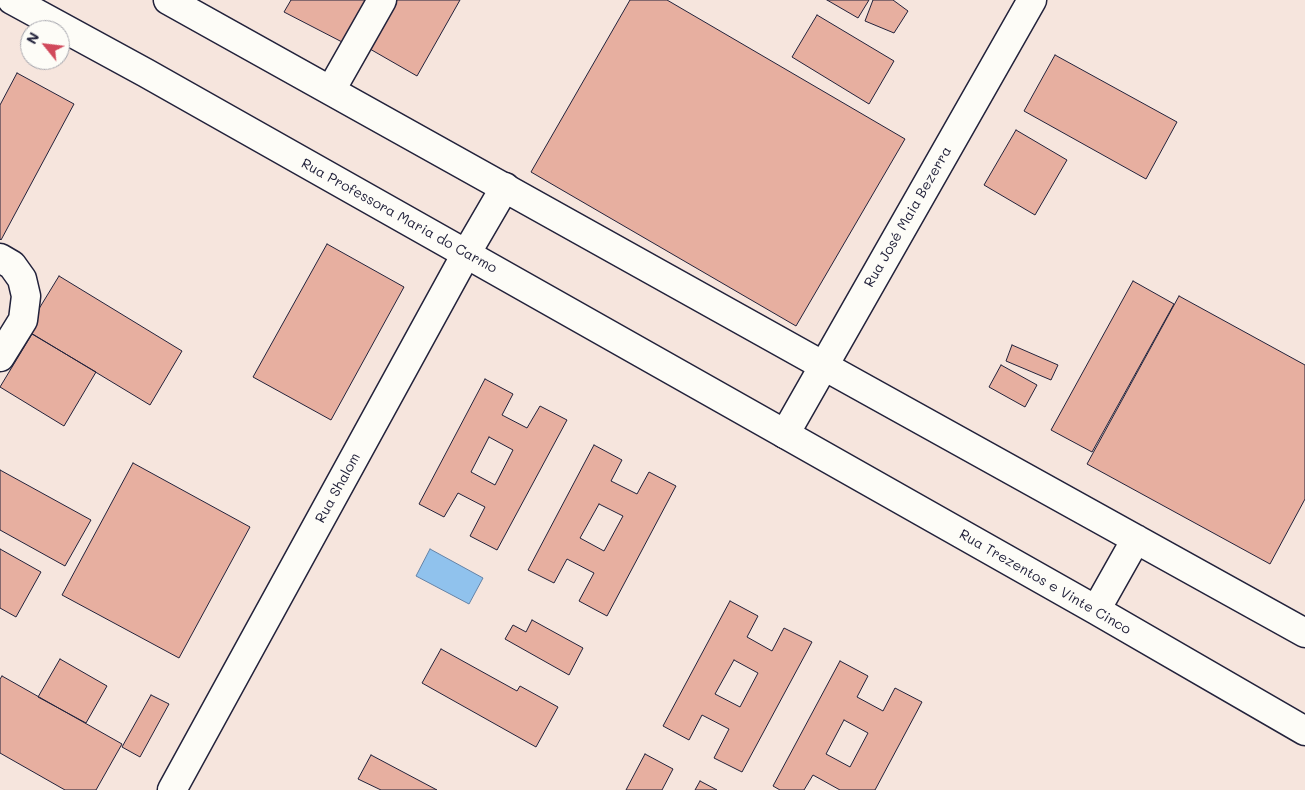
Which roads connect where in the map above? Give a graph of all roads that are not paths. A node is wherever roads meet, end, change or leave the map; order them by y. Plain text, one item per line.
1 (12, 0) edge
2 (168, 0) edge
3 (382, 0) edge
4 (1032, 0) edge
5 (330, 90) junction
6 (505, 188) junction
7 (466, 254) junction
8 (0, 258) edge
9 (0, 357) edge
10 (824, 366) junction
11 (785, 434) junction
12 (1136, 539) junction
13 (1096, 610) junction
14 (1305, 633) edge
15 (1305, 731) edge
16 (172, 790) edge

1 - 7 street, Rua Professora Maria do Carmo
2 - 5 street
3 - 5 street
4 - 10 street, Rua José Maia Bezerra
5 - 6 street
6 - 7 street, Rua Shalom
6 - 10 street
7 - 11 street, Rua Professora Maria do Carmo
7 - 16 street, Rua Shalom
8 - 9 street
10 - 11 street, Rua José Maia Bezerra
10 - 12 street
11 - 13 street, Rua Trezentos e Vinte Cinco
12 - 13 street
12 - 14 street
13 - 15 street, Rua Trezentos e Vinte Cinco

